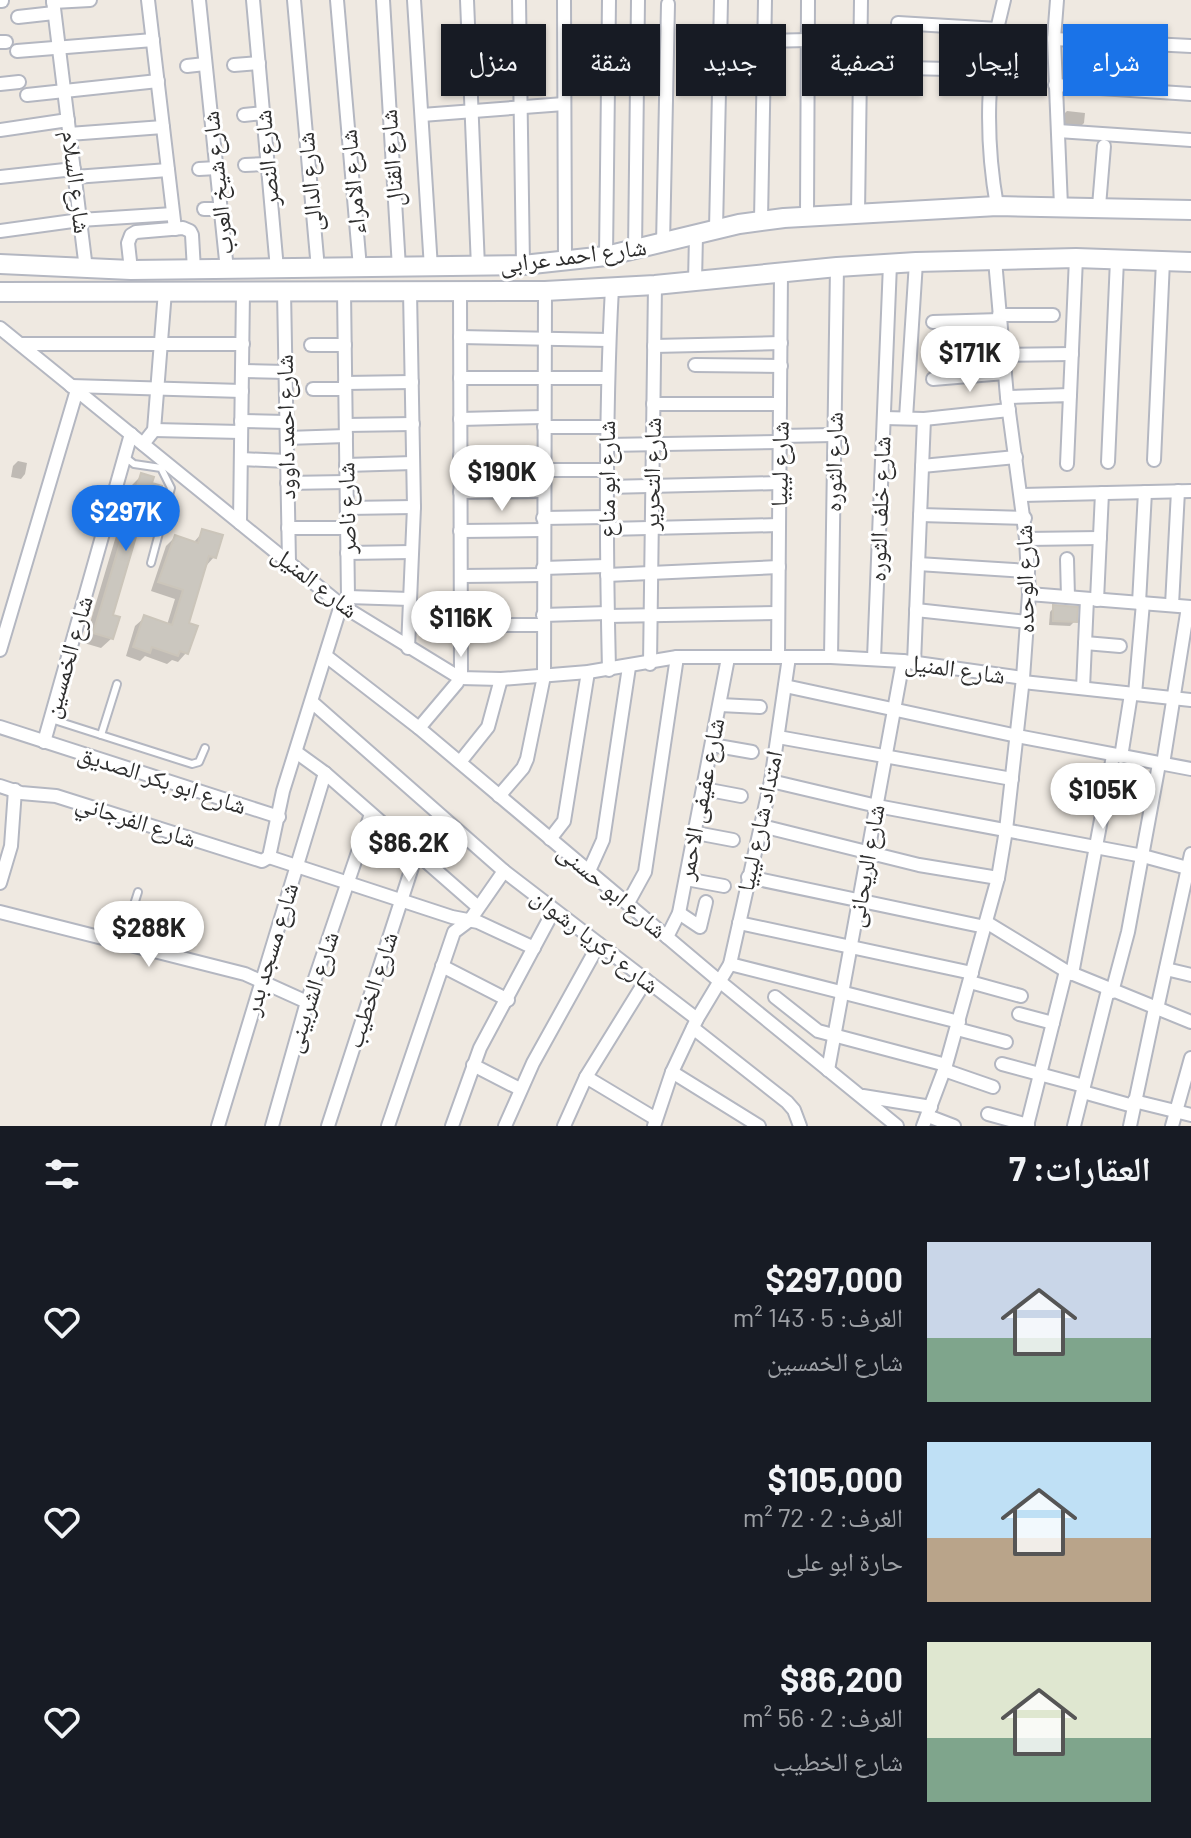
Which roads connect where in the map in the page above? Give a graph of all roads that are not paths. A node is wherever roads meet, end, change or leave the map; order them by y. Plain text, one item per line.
1 (90, 0) edge
2 (148, 0) edge
3 (199, 0) edge
4 (253, 0) edge
5 (294, 0) edge
6 (337, 0) edge
7 (383, 0) edge
8 (414, 0) edge
9 (467, 0) edge
10 (519, 0) edge
11 (564, 0) edge
12 (609, 0) edge
13 (638, 0) edge
14 (721, 0) edge
15 (765, 0) edge
16 (808, 0) edge
17 (861, 0) edge
18 (1004, 0) edge
19 (1057, 0) edge
20 (668, 2) edge
21 (53, 5) edge
22 (18, 17) dead end
23 (898, 23) dead end
24 (764, 24) edge
25 (808, 24) edge
26 (999, 24) edge
27 (939, 25) edge
28 (1054, 39) junction
29 (153, 40) junction
30 (1191, 46) edge
31 (58, 47) junction
32 (17, 51) dead end
33 (259, 63) junction
34 (205, 64) junction
35 (234, 65) dead end
36 (187, 66) dead end
37 (285, 77) dead end
38 (301, 78) junction
39 (158, 81) junction
40 (19, 82) dead end
41 (0, 84) edge
42 (1055, 85) junction
43 (64, 89) junction
44 (1191, 94) edge
45 (27, 95) dead end
46 (763, 96) edge
47 (808, 96) edge
48 (991, 96) edge
49 (564, 104) junction
50 (520, 107) junction
51 (472, 111) junction
52 (263, 113) junction
53 (244, 115) dead end
54 (422, 115) junction
55 (68, 120) junction
56 (163, 127) junction
57 (0, 130) edge
58 (1058, 131) junction
59 (69, 134) junction
60 (1191, 140) edge
61 (1104, 146) dead end
62 (268, 164) junction
63 (245, 165) dead end
64 (217, 168) junction
65 (199, 169) dead end
66 (168, 170) junction
67 (74, 173) junction
68 (0, 177) edge
69 (997, 206) junction
70 (1061, 206) junction
71 (1099, 206) junction
72 (204, 209) dead end
73 (221, 209) junction
74 (1191, 210) edge
75 (858, 213) junction
76 (173, 214) junction
77 (807, 216) junction
78 (80, 220) junction
79 (761, 220) junction
80 (175, 229) junction
81 (716, 229) junction
82 (0, 231) edge
83 (696, 235) junction
84 (663, 244) junction
85 (635, 251) junction
86 (606, 256) junction
87 (1076, 258) junction
88 (995, 260) junction
89 (1117, 260) junction
90 (1163, 261) junction
91 (565, 262) junction
92 (916, 262) junction
93 (1191, 262) edge
94 (0, 264) edge
95 (890, 264) junction
96 (523, 265) junction
97 (478, 267) junction
98 (837, 267) junction
99 (360, 268) junction
100 (399, 268) junction
101 (431, 268) junction
102 (86, 269) junction
103 (277, 269) junction
104 (318, 269) junction
105 (131, 270) junction
106 (194, 270) junction
107 (227, 270) junction
108 (781, 272) junction
109 (695, 282) junction
110 (655, 285) junction
111 (612, 288) junction
112 (165, 291) junction
113 (243, 291) junction
114 (284, 291) junction
115 (344, 291) junction
116 (410, 291) junction
117 (460, 291) junction
118 (545, 291) junction
119 (0, 292) edge
120 (1053, 315) dead end
121 (1000, 317) junction
122 (933, 322) dead end
123 (0, 328) edge
124 (460, 337) junction
125 (545, 339) junction
126 (609, 340) junction
127 (781, 343) junction
128 (21, 344) junction
129 (161, 344) junction
130 (243, 344) junction
131 (311, 345) dead end
132 (345, 345) junction
133 (654, 346) junction
134 (1003, 354) junction
135 (1072, 354) junction
136 (932, 356) dead end
137 (695, 365) dead end
138 (781, 366) junction
139 (242, 371) junction
140 (286, 372) junction
141 (1005, 373) junction
142 (460, 378) junction
143 (545, 378) junction
144 (608, 378) junction
145 (933, 379) dead end
146 (412, 382) junction
147 (345, 386) junction
148 (74, 388) junction
149 (157, 388) junction
150 (313, 389) dead end
151 (242, 391) junction
152 (1070, 395) junction
153 (653, 404) junction
154 (780, 404) junction
155 (1008, 404) junction
156 (884, 418) junction
157 (906, 418) junction
158 (460, 419) junction
159 (924, 419) junction
160 (286, 422) junction
161 (544, 422) junction
162 (413, 424) junction
163 (241, 426) junction
164 (608, 427) junction
165 (154, 430) junction
166 (346, 431) junction
167 (131, 434) junction
168 (834, 435) junction
169 (287, 438) junction
170 (780, 439) junction
171 (143, 444) junction
172 (653, 444) junction
173 (607, 445) junction
174 (544, 454) junction
175 (460, 456) junction
176 (125, 457) junction
177 (1016, 457) junction
178 (241, 459) junction
179 (1154, 460) dead end
180 (287, 461) junction
181 (1108, 462) dead end
182 (413, 463) junction
183 (1067, 464) dead end
184 (346, 465) junction
185 (922, 466) junction
186 (544, 470) junction
187 (607, 470) junction
188 (346, 482) junction
189 (287, 483) junction
190 (779, 483) junction
191 (652, 485) junction
192 (607, 487) junction
193 (544, 491) junction
194 (1184, 491) edge
195 (460, 492) junction
196 (1145, 492) junction
197 (1102, 493) junction
198 (1022, 495) junction
199 (414, 507) junction
200 (347, 508) junction
201 (920, 515) junction
202 (1025, 518) junction
203 (240, 523) junction
204 (607, 523) junction
205 (543, 524) junction
206 (779, 525) junction
207 (652, 527) junction
208 (288, 528) junction
209 (347, 528) junction
210 (460, 531) junction
211 (1100, 538) junction
212 (1026, 539) junction
213 (412, 552) junction
214 (347, 553) junction
215 (1067, 559) dead end
216 (289, 562) junction
217 (151, 563) dead end
218 (918, 564) junction
219 (779, 567) junction
220 (607, 570) junction
221 (1028, 571) junction
222 (543, 572) junction
223 (651, 573) junction
224 (461, 576) junction
225 (1029, 594) junction
226 (1068, 597) junction
227 (410, 599) junction
228 (1092, 599) junction
229 (345, 601) junction
230 (1141, 603) junction
231 (1172, 605) junction
232 (1190, 606) edge
233 (916, 610) junction
234 (778, 613) junction
235 (650, 614) junction
236 (608, 615) junction
237 (543, 620) junction
238 (1027, 622) junction
239 (461, 625) junction
240 (1085, 643) junction
241 (1120, 646) dead end
242 (408, 648) junction
243 (0, 650) edge
244 (326, 656) junction
245 (677, 657) junction
246 (783, 657) junction
247 (831, 657) junction
248 (728, 658) junction
249 (874, 658) junction
250 (909, 662) junction
251 (650, 664) junction
252 (629, 667) junction
253 (609, 670) junction
254 (588, 672) junction
255 (544, 676) junction
256 (460, 678) junction
257 (501, 679) junction
258 (1023, 680) junction
259 (117, 684) dead end
260 (785, 686) junction
261 (1083, 688) junction
262 (1133, 694) junction
263 (1173, 698) junction
264 (1191, 700) edge
265 (313, 703) junction
266 (720, 705) junction
267 (760, 707) dead end
268 (894, 710) junction
269 (51, 719) junction
270 (0, 727) edge
271 (419, 728) junction
272 (101, 735) junction
273 (1017, 736) junction
274 (778, 737) junction
275 (44, 742) junction
276 (712, 745) junction
277 (205, 748) dead end
278 (296, 752) junction
279 (752, 752) dead end
280 (886, 756) junction
281 (1117, 757) junction
282 (460, 762) junction
283 (1161, 764) junction
284 (1191, 769) edge
285 (325, 773) junction
286 (1012, 779) junction
287 (771, 781) junction
288 (0, 786) edge
289 (704, 789) junction
290 (15, 790) junction
291 (499, 796) junction
292 (741, 796) dead end
293 (877, 806) junction
294 (371, 814) junction
295 (279, 817) junction
296 (762, 826) junction
297 (1006, 830) junction
298 (696, 833) junction
299 (550, 839) junction
300 (733, 840) dead end
301 (1096, 848) junction
302 (868, 853) junction
303 (1191, 854) edge
304 (416, 855) junction
305 (1143, 856) junction
306 (269, 857) junction
307 (297, 866) junction
308 (1189, 869) edge
309 (504, 871) junction
310 (589, 871) junction
311 (748, 877) junction
312 (998, 878) junction
313 (686, 879) junction
314 (0, 883) edge
315 (348, 883) junction
316 (724, 886) dead end
317 (138, 892) dead end
318 (401, 900) junction
319 (860, 900) junction
320 (706, 902) dead end
321 (628, 903) junction
322 (478, 907) junction
323 (554, 910) junction
324 (0, 912) edge
325 (679, 913) junction
326 (1177, 919) junction
327 (470, 920) junction
328 (1191, 922) edge
329 (739, 923) junction
330 (986, 924) junction
331 (667, 937) junction
332 (122, 943) junction
333 (599, 944) junction
334 (851, 947) junction
335 (534, 948) junction
336 (730, 964) junction
337 (442, 966) junction
338 (1166, 969) junction
339 (1069, 972) junction
340 (1191, 975) edge
341 (971, 978) junction
342 (260, 980) junction
343 (646, 980) junction
344 (718, 980) junction
345 (1110, 991) junction
346 (843, 992) junction
347 (1021, 996) dead end
348 (775, 997) dead end
349 (508, 1000) junction
350 (307, 1002) junction
351 (1156, 1009) junction
352 (1019, 1014) dead end
353 (1191, 1022) edge
354 (1053, 1023) junction
355 (695, 1024) junction
356 (958, 1025) junction
357 (835, 1036) junction
358 (1006, 1042) dead end
359 (1191, 1058) edge
360 (1002, 1064) dead end
361 (473, 1065) junction
362 (945, 1068) junction
363 (828, 1070) junction
364 (672, 1072) junction
365 (1040, 1074) junction
366 (586, 1077) junction
367 (993, 1087) dead end
368 (520, 1089) junction
369 (1084, 1089) junction
370 (860, 1096) junction
371 (907, 1103) junction
372 (1134, 1104) junction
373 (1176, 1111) junction
374 (988, 1114) dead end
375 (1191, 1115) edge
376 (927, 1116) edge
377 (655, 1122) edge
378 (799, 1125) edge
379 (1027, 1125) edge
380 (218, 1126) edge
381 (272, 1126) edge
382 (328, 1126) edge
383 (388, 1126) edge
384 (452, 1126) edge
385 (505, 1126) edge
386 (564, 1126) edge
387 (759, 1126) edge
388 (899, 1126) edge
389 (954, 1126) edge
390 (1074, 1126) edge
391 (1130, 1126) edge
392 (1172, 1126) edge

1 - 21 street
2 - 29 street
3 - 34 street, شارع شيخ العرب
4 - 33 street, شارع النصر
5 - 38 street, شارع الدالى
6 - 99 street, شارع الامراء
7 - 100 street, شارع القنال
8 - 54 street
9 - 51 street
10 - 50 street
11 - 49 street
12 - 86 street
13 - 85 street
14 - 81 street
15 - 24 street
16 - 25 street
17 - 75 street
18 - 26 street
19 - 28 street
20 - 84 street
21 - 22 street
21 - 31 street, شارع السلام
23 - 27 street
28 - 30 street
28 - 42 street
29 - 31 street
29 - 39 street
31 - 32 street
31 - 43 street, شارع السلام
33 - 35 street
33 - 52 street, شارع النصر
34 - 36 street
34 - 64 street, شارع شيخ العرب
37 - 38 street
38 - 104 street, شارع الدالى
39 - 43 street
39 - 56 street
40 - 41 street
42 - 44 street
42 - 58 street
43 - 45 street
43 - 55 street, شارع السلام
46 - 79 street
47 - 77 street
48 - 69 street
49 - 50 street
49 - 91 street
50 - 51 street
50 - 96 street
51 - 54 street
51 - 97 street
52 - 53 street
52 - 62 street, شارع النصر
54 - 101 street
55 - 57 street
55 - 59 street, شارع السلام
56 - 59 street
56 - 66 street
58 - 60 street
58 - 70 street
59 - 67 street, شارع السلام
61 - 71 street
62 - 63 street
62 - 103 street, شارع النصر
64 - 65 street
64 - 73 street, شارع شيخ العرب
66 - 67 street
66 - 76 street
67 - 68 street
67 - 78 street, شارع السلام
69 - 70 street, شارع احمد عرابى
69 - 75 street, شارع احمد عرابى
70 - 71 street, شارع احمد عرابى
71 - 74 street, شارع احمد عرابى
72 - 73 street
73 - 107 street, شارع شيخ العرب
75 - 77 street, شارع احمد عرابى
76 - 78 street
76 - 80 street
77 - 79 street, شارع احمد عرابى
78 - 82 street
78 - 102 street, شارع السلام
79 - 81 street, شارع احمد عرابى
80 - 105 street
80 - 106 street
81 - 83 street, شارع احمد عرابى
83 - 84 street, شارع احمد عرابى
83 - 109 street
84 - 85 street, شارع احمد عرابى
85 - 86 street, شارع احمد عرابى
86 - 91 street, شارع احمد عرابى
87 - 88 street, شارع احمد عرابى
87 - 89 street, شارع احمد عرابى
87 - 135 street
88 - 92 street, شارع احمد عرابى
88 - 121 street, شارع الوحده
89 - 90 street, شارع احمد عرابى
89 - 181 street
90 - 93 street, شارع احمد عرابى
90 - 179 street
91 - 96 street, شارع احمد عرابى
92 - 95 street, شارع احمد عرابى
92 - 157 street
94 - 102 street, شارع احمد عرابى
95 - 98 street, شارع احمد عرابى
95 - 156 street, شارع خلف الثوره
96 - 97 street, شارع احمد عرابى
97 - 101 street, شارع احمد عرابى
98 - 108 street, شارع احمد عرابى
98 - 168 street, شارع الثوره
99 - 100 street, شارع احمد عرابى
99 - 104 street, شارع احمد عرابى
100 - 101 street, شارع احمد عرابى
102 - 105 street, شارع احمد عرابى
103 - 104 street, شارع احمد عرابى
103 - 107 street, شارع احمد عرابى
105 - 106 street, شارع احمد عرابى
106 - 107 street, شارع احمد عرابى
108 - 109 street, شارع احمد عرابى
108 - 127 street, شارع ليبيا
109 - 110 street, شارع احمد عرابى
110 - 111 street, شارع احمد عرابى
110 - 133 street, شارع التحرير
111 - 118 street, شارع احمد عرابى
111 - 126 street, شارع ابو مناع
112 - 113 street, شارع احمد عرابى
112 - 119 street, شارع احمد عرابى
112 - 129 street
113 - 114 street, شارع احمد عرابى
113 - 130 street
114 - 115 street, شارع احمد عرابى
114 - 140 street, شارع احمد داوود
115 - 116 street, شارع احمد عرابى
115 - 132 street, شارع ناصر
116 - 117 street, شارع احمد عرابى
116 - 146 street
117 - 118 street, شارع احمد عرابى
117 - 124 street
118 - 125 street
120 - 121 street
121 - 122 street
121 - 134 street, شارع الوحده
123 - 128 street, شارع المنيل
124 - 125 street
124 - 142 street
125 - 126 street
125 - 143 street
126 - 144 street, شارع ابو مناع
127 - 133 street
127 - 138 street, شارع ليبيا
128 - 129 street
128 - 148 street, شارع المنيل
129 - 130 street
129 - 149 street
130 - 139 street
131 - 132 street
132 - 147 street, شارع ناصر
133 - 153 street, شارع التحرير
134 - 135 street
134 - 136 street
134 - 141 street, شارع الوحده
135 - 152 street
137 - 138 street
138 - 154 street, شارع ليبيا
139 - 140 street
139 - 151 street
140 - 160 street, شارع احمد داوود
141 - 145 street
141 - 155 street, شارع الوحده
142 - 143 street
142 - 158 street
143 - 144 street
143 - 161 street
144 - 164 street, شارع ابو مناع
146 - 147 street
146 - 162 street
147 - 150 street
147 - 166 street, شارع ناصر
148 - 149 street
148 - 167 street, شارع المنيل
148 - 243 street
149 - 151 street
149 - 165 street
151 - 163 street
152 - 155 street
152 - 183 street
153 - 154 street
153 - 172 street, شارع التحرير
154 - 170 street, شارع ليبيا
155 - 159 street
155 - 177 street, شارع الوحده
156 - 157 street
156 - 249 street, شارع خلف الثوره
157 - 159 street
158 - 161 street
158 - 175 street
159 - 185 street, شارع الريحانى
160 - 163 street
160 - 169 street, شارع احمد داوود
161 - 164 street
161 - 174 street
162 - 166 street
162 - 182 street
163 - 165 street
163 - 178 street
164 - 173 street, شارع ابو مناع
165 - 171 street
166 - 169 street
166 - 184 street, شارع ناصر
167 - 171 street, شارع المنيل
167 - 176 street, شارع الخمسين
168 - 170 street
168 - 247 street, شارع الثوره
169 - 180 street, شارع احمد داوود
170 - 172 street
170 - 190 street, شارع ليبيا
171 - 203 street, شارع المنيل
172 - 173 street
172 - 191 street, شارع التحرير
173 - 187 street, شارع ابو مناع
174 - 175 street
174 - 186 street
175 - 195 street
176 - 217 lane
176 - 269 street, شارع الخمسين
177 - 185 street
177 - 198 street, شارع الوحده
178 - 180 street
178 - 203 street
180 - 189 street, شارع احمد داوود
182 - 184 street
182 - 199 street
184 - 188 street, شارع ناصر
185 - 201 street, شارع الريحانى
186 - 187 street
186 - 193 street
187 - 192 street, شارع ابو مناع
188 - 189 street
188 - 200 street, شارع ناصر
189 - 208 street, شارع احمد داوود
190 - 191 street
190 - 206 street, شارع ليبيا
191 - 192 street
191 - 207 street, شارع التحرير
192 - 204 street, شارع ابو مناع
193 - 195 street
193 - 205 street
194 - 196 street
194 - 231 street
195 - 210 street
196 - 197 street
196 - 230 street
197 - 198 street
197 - 211 street
198 - 202 street, شارع الوحده
199 - 200 street
199 - 213 street
200 - 209 street, شارع ناصر
201 - 202 street
201 - 218 street, شارع الريحانى
202 - 212 street, شارع الوحده
203 - 216 street, شارع المنيل
204 - 205 street
204 - 207 street
204 - 220 street, شارع ابو مناع
205 - 210 street
205 - 222 street
206 - 207 street
206 - 219 street, شارع ليبيا
207 - 223 street, شارع التحرير
208 - 209 street
208 - 216 street, شارع احمد داوود
209 - 214 street, شارع ناصر
210 - 224 street
211 - 212 street
211 - 228 street
212 - 221 street, شارع الوحده
213 - 214 street
213 - 227 street
214 - 229 street, شارع ناصر
215 - 226 street
216 - 229 street, شارع المنيل
218 - 221 street
218 - 233 street, شارع الريحانى
219 - 223 street
219 - 234 street, شارع ليبيا
220 - 222 street
220 - 223 street
220 - 236 street, شارع ابو مناع
221 - 225 street, شارع الوحده
222 - 224 street
222 - 237 street
223 - 235 street, شارع التحرير
224 - 239 street
225 - 226 street
225 - 238 street, شارع الوحده
226 - 228 street
227 - 229 street
227 - 242 street
228 - 230 street
228 - 240 street
229 - 242 street, شارع المنيل
229 - 244 street, شارع ناصر
230 - 231 street
230 - 262 street
231 - 232 street
232 - 263 street
233 - 238 street
233 - 250 street, شارع الريحانى
234 - 235 street
234 - 246 street, شارع ليبيا
235 - 236 street
235 - 251 street, شارع التحرير
236 - 237 street
236 - 253 street, شارع ابو مناع
237 - 239 street
237 - 255 street
238 - 258 street, شارع الوحده
239 - 256 street
240 - 241 street
240 - 261 street
242 - 256 street, شارع المنيل
244 - 265 street, شارع ناصر
244 - 271 street, شارع ابو حسنى
245 - 248 street, شارع المنيل
245 - 251 street, شارع المنيل
245 - 321 street
246 - 247 street, شارع المنيل
246 - 248 street, شارع المنيل
246 - 260 street, امتداد شارع ليبيا
247 - 249 street, شارع المنيل
248 - 266 street, شارع عفيفى الاحمر
249 - 250 street, شارع المنيل
250 - 258 street, شارع المنيل
250 - 268 street, شارع الريحانى
251 - 252 street, شارع المنيل
252 - 253 street, شارع المنيل
252 - 310 street
253 - 254 street, شارع المنيل
254 - 255 street, شارع المنيل
254 - 299 street
255 - 257 street, شارع المنيل
255 - 291 street
256 - 257 street, شارع المنيل
256 - 271 street
257 - 282 street
258 - 261 street, شارع المنيل
258 - 273 street, شارع الوحده
259 - 272 lane
260 - 268 street
260 - 274 street, امتداد شارع ليبيا
261 - 262 street, شارع المنيل
262 - 263 street, شارع المنيل
262 - 281 street
263 - 264 street, شارع المنيل
263 - 283 street
265 - 278 street, شارع ناصر
265 - 309 street, شارع زكريا رشوان
266 - 267 street
266 - 276 street, شارع عفيفى الاحمر
268 - 273 street
268 - 280 street, شارع الريحانى
269 - 272 lane
269 - 275 street, شارع الخمسين
270 - 275 street, شارع ابو بكر الصديق
271 - 282 street, شارع ابو حسنى
272 - 277 lane
273 - 281 street
273 - 286 street, شارع الوحده
274 - 280 street
274 - 287 street, امتداد شارع ليبيا
275 - 295 street, شارع ابو بكر الصديق
276 - 279 street
276 - 289 street, شارع عفيفى الاحمر
278 - 285 street
278 - 295 street, شارع ناصر
280 - 286 street
280 - 293 street, شارع الريحانى
281 - 283 street
281 - 301 street
282 - 291 street, شارع ابو حسنى
283 - 284 street
283 - 305 street
285 - 294 street
285 - 307 street, شارع مسجد بدر
286 - 297 street, شارع الوحده
287 - 293 street
287 - 296 street, امتداد شارع ليبيا
288 - 290 street, شارع الفرجاني
289 - 292 street
289 - 298 street, شارع عفيفى الاحمر
290 - 306 street, شارع الفرجاني
290 - 314 street
291 - 299 street, شارع ابو حسنى
293 - 297 street
293 - 302 street, شارع الريحانى
294 - 304 street
294 - 315 street, شارع الشربينى
295 - 306 street, شارع ناصر
296 - 302 street
296 - 311 street, امتداد شارع ليبيا
297 - 301 street
297 - 312 street, شارع الوحده
298 - 300 street
298 - 313 street, شارع عفيفى الاحمر
299 - 310 street, شارع ابو حسنى
301 - 305 street
301 - 339 street
302 - 312 street
302 - 319 street, شارع الريحانى
303 - 308 street
304 - 318 street, شارع الخطيب
304 - 322 street
305 - 308 street
305 - 345 street
306 - 307 street, شارع الفرجاني
307 - 315 street, شارع الفرجاني
307 - 342 street, شارع مسجد بدر
308 - 326 street
309 - 322 street
309 - 323 street, شارع زكريا رشوان
310 - 321 street, شارع ابو حسنى
311 - 319 street
311 - 329 street, امتداد شارع ليبيا
312 - 330 street, شارع الوحده
313 - 316 street
313 - 325 street, شارع عفيفى الاحمر
315 - 318 street, شارع الفرجاني
315 - 350 street, شارع الشربينى
317 - 332 lane
318 - 327 street, شارع الفرجاني
318 - 382 street, شارع الخطيب
319 - 330 street
319 - 334 street, شارع الريحانى
320 - 325 street
321 - 331 street, شارع ابو حسنى
322 - 327 street
323 - 333 street, شارع زكريا رشوان
323 - 335 street
324 - 332 street
325 - 331 street, شارع عفيفى الاحمر
326 - 328 street
326 - 338 street
327 - 335 street, شارع الفرجاني
327 - 337 street
329 - 334 street
329 - 336 street, امتداد شارع ليبيا
330 - 339 street
330 - 341 street, شارع الوحده
331 - 344 street, شارع ابو حسنى
332 - 342 street
333 - 343 street, شارع زكريا رشوان
333 - 368 street
334 - 341 street
334 - 346 street, شارع الريحانى
335 - 349 street
336 - 344 street, امتداد شارع ليبيا
336 - 346 street
337 - 349 street
337 - 383 street
338 - 340 street
338 - 351 street
339 - 345 street
339 - 354 street
341 - 347 street
341 - 356 street, شارع الوحده
342 - 350 street
342 - 380 street, شارع مسجد بدر
343 - 355 street, شارع زكريا رشوان
343 - 366 street
344 - 355 street
344 - 363 street, شارع ابو حسنى
345 - 351 street
345 - 369 street
346 - 356 street
346 - 357 street, شارع الريحانى
348 - 357 street
349 - 361 street
350 - 381 street, شارع الشربينى
351 - 353 street
351 - 372 street
352 - 354 street
354 - 365 street
355 - 364 street
355 - 378 street, شارع زكريا رشوان
356 - 358 street
356 - 362 street, شارع الوحده
357 - 362 street
357 - 363 street, شارع الريحانى
359 - 373 street
360 - 365 street
361 - 368 street
361 - 384 street
362 - 367 street
362 - 376 street, شارع الوحده
363 - 370 street, شارع ابو حسنى
364 - 377 street
364 - 387 street
365 - 369 street
365 - 379 street
366 - 377 street
366 - 386 street
368 - 385 street
369 - 372 street
369 - 390 street
370 - 371 street
370 - 388 street, شارع ابو حسنى
371 - 376 street
371 - 388 street
372 - 373 street
372 - 391 street
373 - 375 street
373 - 392 street
374 - 379 street
376 - 389 street

